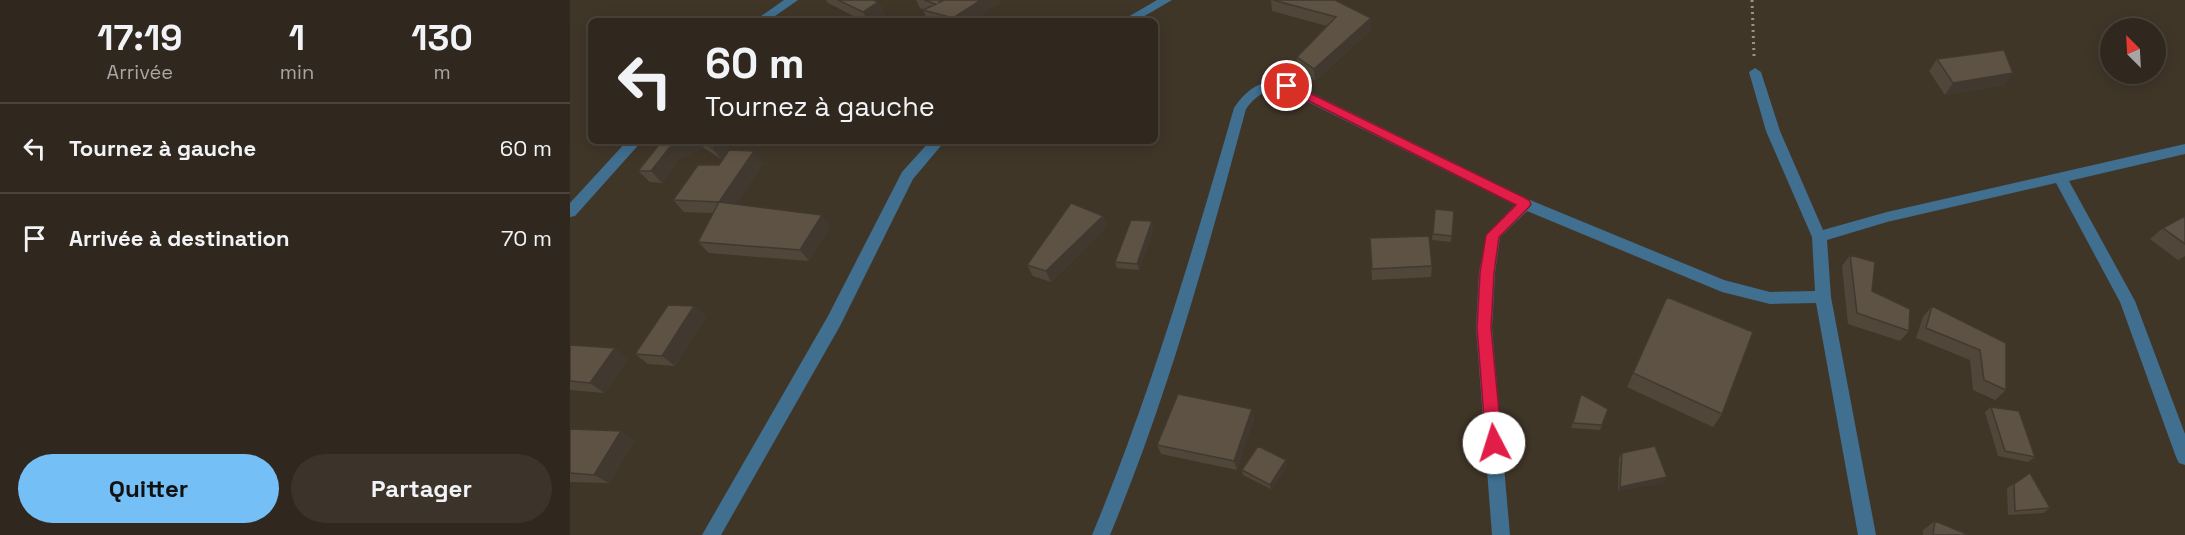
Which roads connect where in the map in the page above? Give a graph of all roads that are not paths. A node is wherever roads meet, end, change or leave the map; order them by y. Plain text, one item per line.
1 (792, 0) edge
2 (1166, 0) edge
3 (765, 18) edge
4 (1133, 18) edge
5 (1755, 72) road end
6 (632, 144) edge
7 (935, 144) edge
8 (2185, 149) edge
9 (2061, 179) junction
10 (1525, 204) junction
11 (570, 212) edge
12 (1819, 237) junction
13 (1823, 297) junction
14 (2185, 457) edge
15 (711, 535) edge
16 (1101, 535) edge
17 (1501, 535) edge
18 (1867, 535) edge

1 - 3 street
2 - 4 street
5 - 12 street
6 - 11 street
7 - 15 street
8 - 9 street
9 - 12 street
9 - 14 street
10 - 13 street
10 - 16 street
10 - 17 street
12 - 13 street
13 - 18 street

